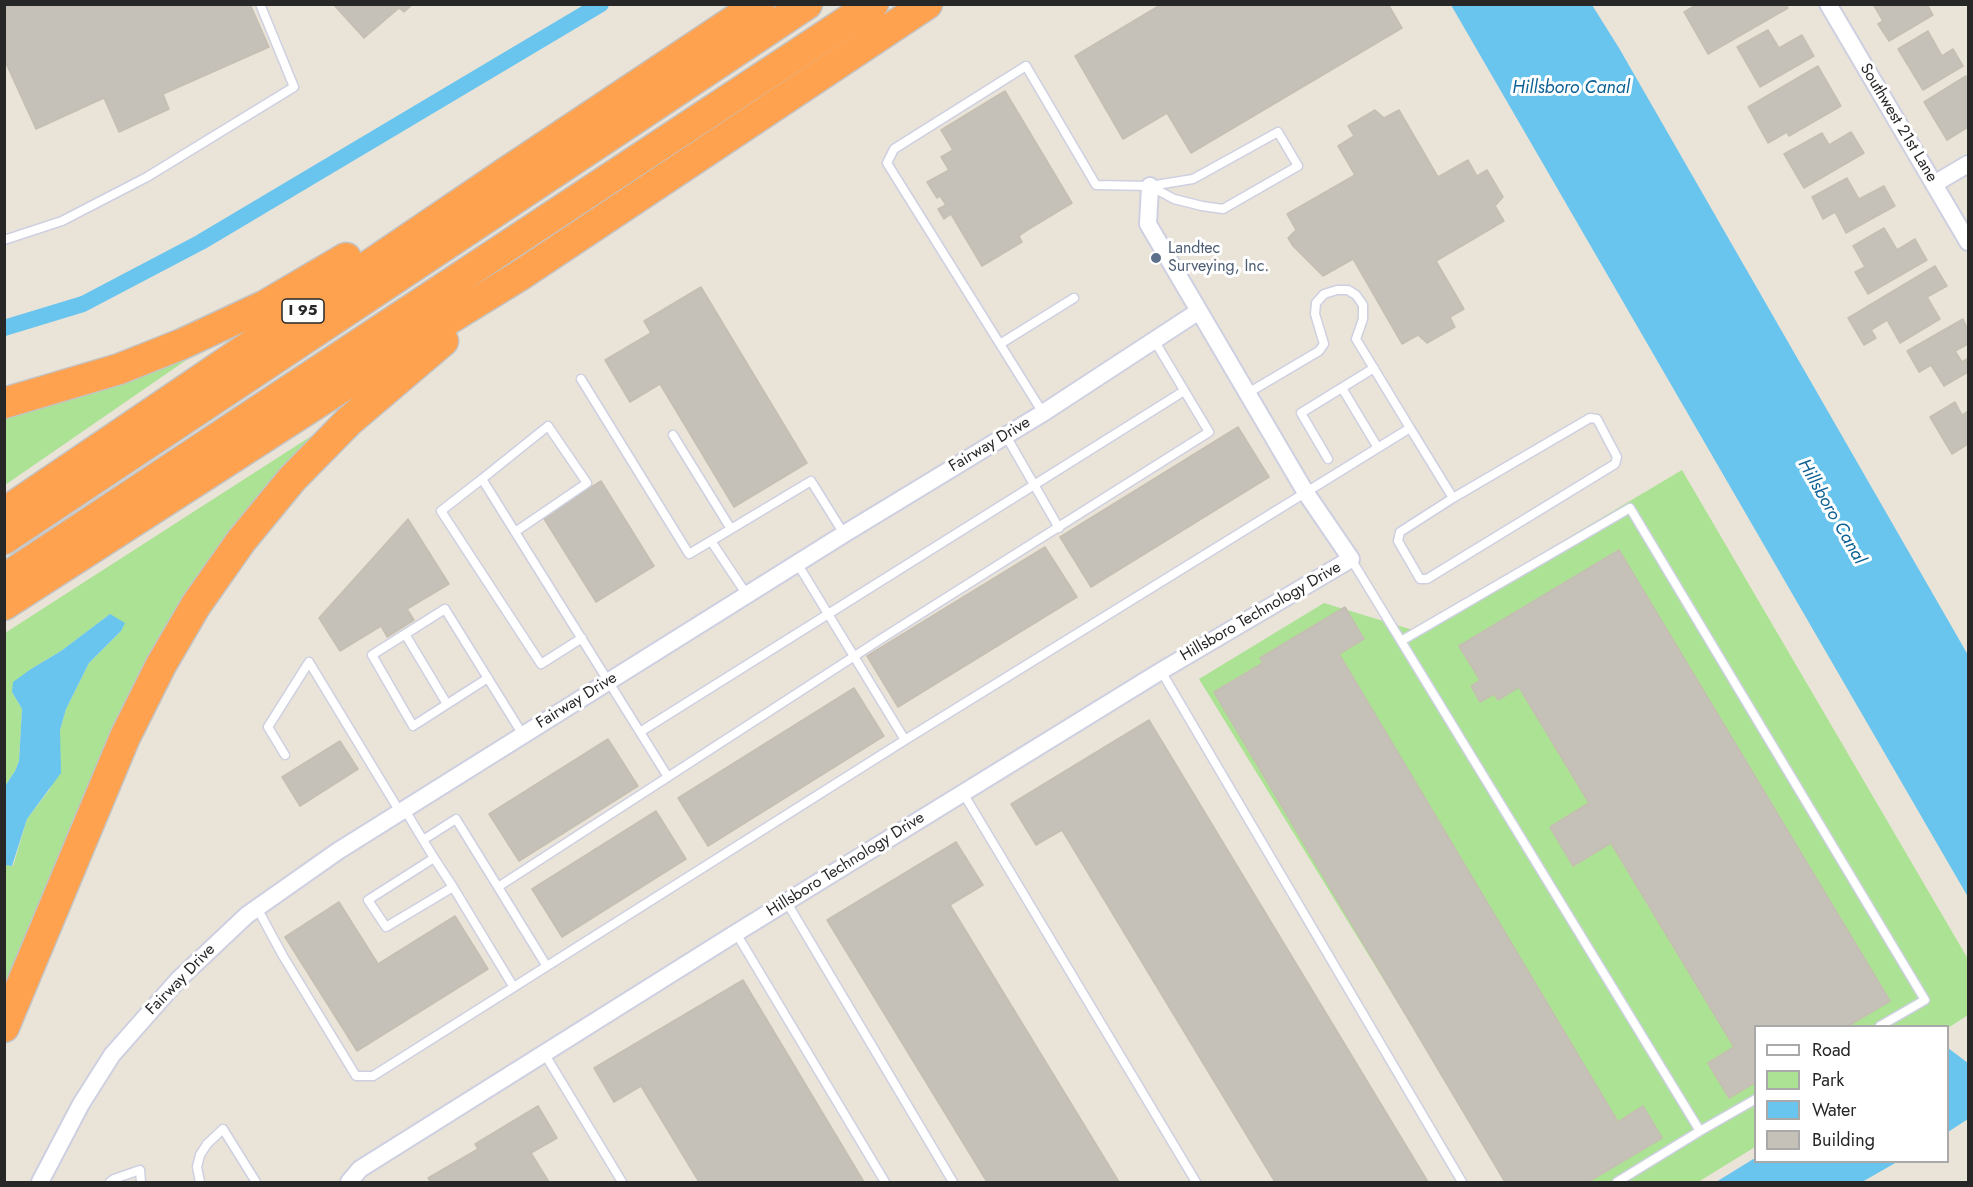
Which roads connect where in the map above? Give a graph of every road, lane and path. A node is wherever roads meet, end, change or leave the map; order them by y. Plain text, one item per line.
1 (260, 4) edge
2 (759, 4) edge
3 (807, 4) edge
4 (873, 4) edge
5 (927, 4) edge
6 (1828, 4) edge
7 (602, 110) junction
8 (1968, 164) edge
9 (1934, 184) junction
10 (1150, 186) junction
11 (5, 238) edge
12 (1968, 242) edge
13 (519, 276) junction
14 (1074, 298) dead end
15 (1199, 311) junction
16 (1154, 339) junction
17 (1000, 344) junction
18 (1374, 368) junction
19 (581, 379) dead end
20 (1342, 388) junction
21 (1184, 391) junction
22 (1248, 393) junction
23 (4, 403) edge
24 (1043, 413) junction
25 (1410, 428) junction
26 (672, 435) dead end
27 (1006, 436) junction
28 (1378, 448) junction
29 (1328, 459) dead end
30 (482, 479) junction
31 (1035, 485) junction
32 (1306, 493) junction
33 (1453, 498) junction
34 (4, 513) edge
35 (1059, 528) junction
36 (731, 529) junction
37 (515, 532) junction
38 (844, 534) junction
39 (4, 539) edge
40 (711, 541) junction
41 (1351, 559) junction
42 (797, 563) junction
43 (4, 579) edge
44 (747, 595) junction
45 (4, 605) edge
46 (829, 614) junction
47 (405, 634) junction
48 (582, 638) junction
49 (1401, 640) junction
50 (854, 656) junction
51 (1161, 670) junction
52 (488, 678) junction
53 (609, 681) junction
54 (447, 704) junction
55 (640, 732) junction
56 (523, 735) junction
57 (905, 740) junction
58 (285, 755) dead end
59 (668, 777) junction
60 (963, 793) junction
61 (402, 811) junction
62 (423, 840) junction
63 (434, 858) junction
64 (453, 887) junction
65 (498, 887) junction
66 (786, 901) junction
67 (257, 908) junction
68 (736, 933) junction
69 (546, 965) junction
70 (513, 986) junction
71 (1882, 1025) edge
72 (4, 1027) edge
73 (544, 1053) junction
74 (1754, 1100) edge
75 (1700, 1131) junction
76 (40, 1182) edge
77 (110, 1182) edge
78 (141, 1182) edge
79 (200, 1182) edge
80 (256, 1182) edge
81 (349, 1182) edge
82 (622, 1182) edge
83 (885, 1182) edge
84 (953, 1182) edge
85 (1196, 1182) edge
86 (1462, 1182) edge
87 (1617, 1182) edge

1 - 11 lane
2 - 7 highway, I 95
3 - 39 highway
4 - 43 highway
5 - 13 highway
6 - 9 street, Southwest 21st Lane
7 - 23 highway
7 - 34 highway, I 95
8 - 9 street
9 - 12 street, Southwest 21st Lane
10 - 10 lane
10 - 15 street
10 - 17 lane
13 - 45 highway
13 - 72 highway
14 - 17 lane
15 - 16 street, Fairway Drive
15 - 22 street
16 - 21 lane
16 - 24 street, Fairway Drive
17 - 24 lane
18 - 20 lane
18 - 22 lane
18 - 25 lane
19 - 40 lane
20 - 28 lane
20 - 29 lane
21 - 31 lane
21 - 35 lane
22 - 32 street
24 - 27 street, Fairway Drive
25 - 28 lane
25 - 33 lane
26 - 36 lane
27 - 31 lane
27 - 38 street, Fairway Drive
28 - 32 lane
30 - 37 lane
30 - 37 lane
30 - 48 lane
31 - 35 lane
31 - 46 lane
32 - 41 street
32 - 57 lane
33 - 33 lane
35 - 50 lane
36 - 38 lane
36 - 40 lane
37 - 48 lane
38 - 42 street, Fairway Drive
40 - 44 lane
41 - 49 lane
41 - 51 street, Hillsboro Technology Drive
42 - 44 street, Fairway Drive
42 - 46 lane
44 - 53 street, Fairway Drive
46 - 50 lane
46 - 55 lane
47 - 52 lane
47 - 54 lane
47 - 54 lane
48 - 53 lane
49 - 71 lane
49 - 75 lane
50 - 57 lane
50 - 59 lane
51 - 60 street, Hillsboro Technology Drive
51 - 86 lane
52 - 54 lane
52 - 56 lane
53 - 55 lane
53 - 56 street, Fairway Drive
55 - 59 lane
56 - 61 street, Fairway Drive
57 - 69 lane
58 - 61 lane
59 - 65 lane
60 - 66 street, Hillsboro Technology Drive
60 - 85 lane
61 - 62 lane
61 - 67 street, Fairway Drive
62 - 63 lane
62 - 65 lane
63 - 64 lane
63 - 64 lane
64 - 70 lane
65 - 69 lane
66 - 68 street, Hillsboro Technology Drive
66 - 84 lane
67 - 70 lane
67 - 76 street, Fairway Drive
68 - 73 street, Hillsboro Technology Drive
68 - 83 lane
69 - 70 lane
73 - 81 street, Hillsboro Technology Drive
73 - 82 lane
74 - 75 lane
75 - 87 lane
77 - 78 lane
79 - 80 lane

